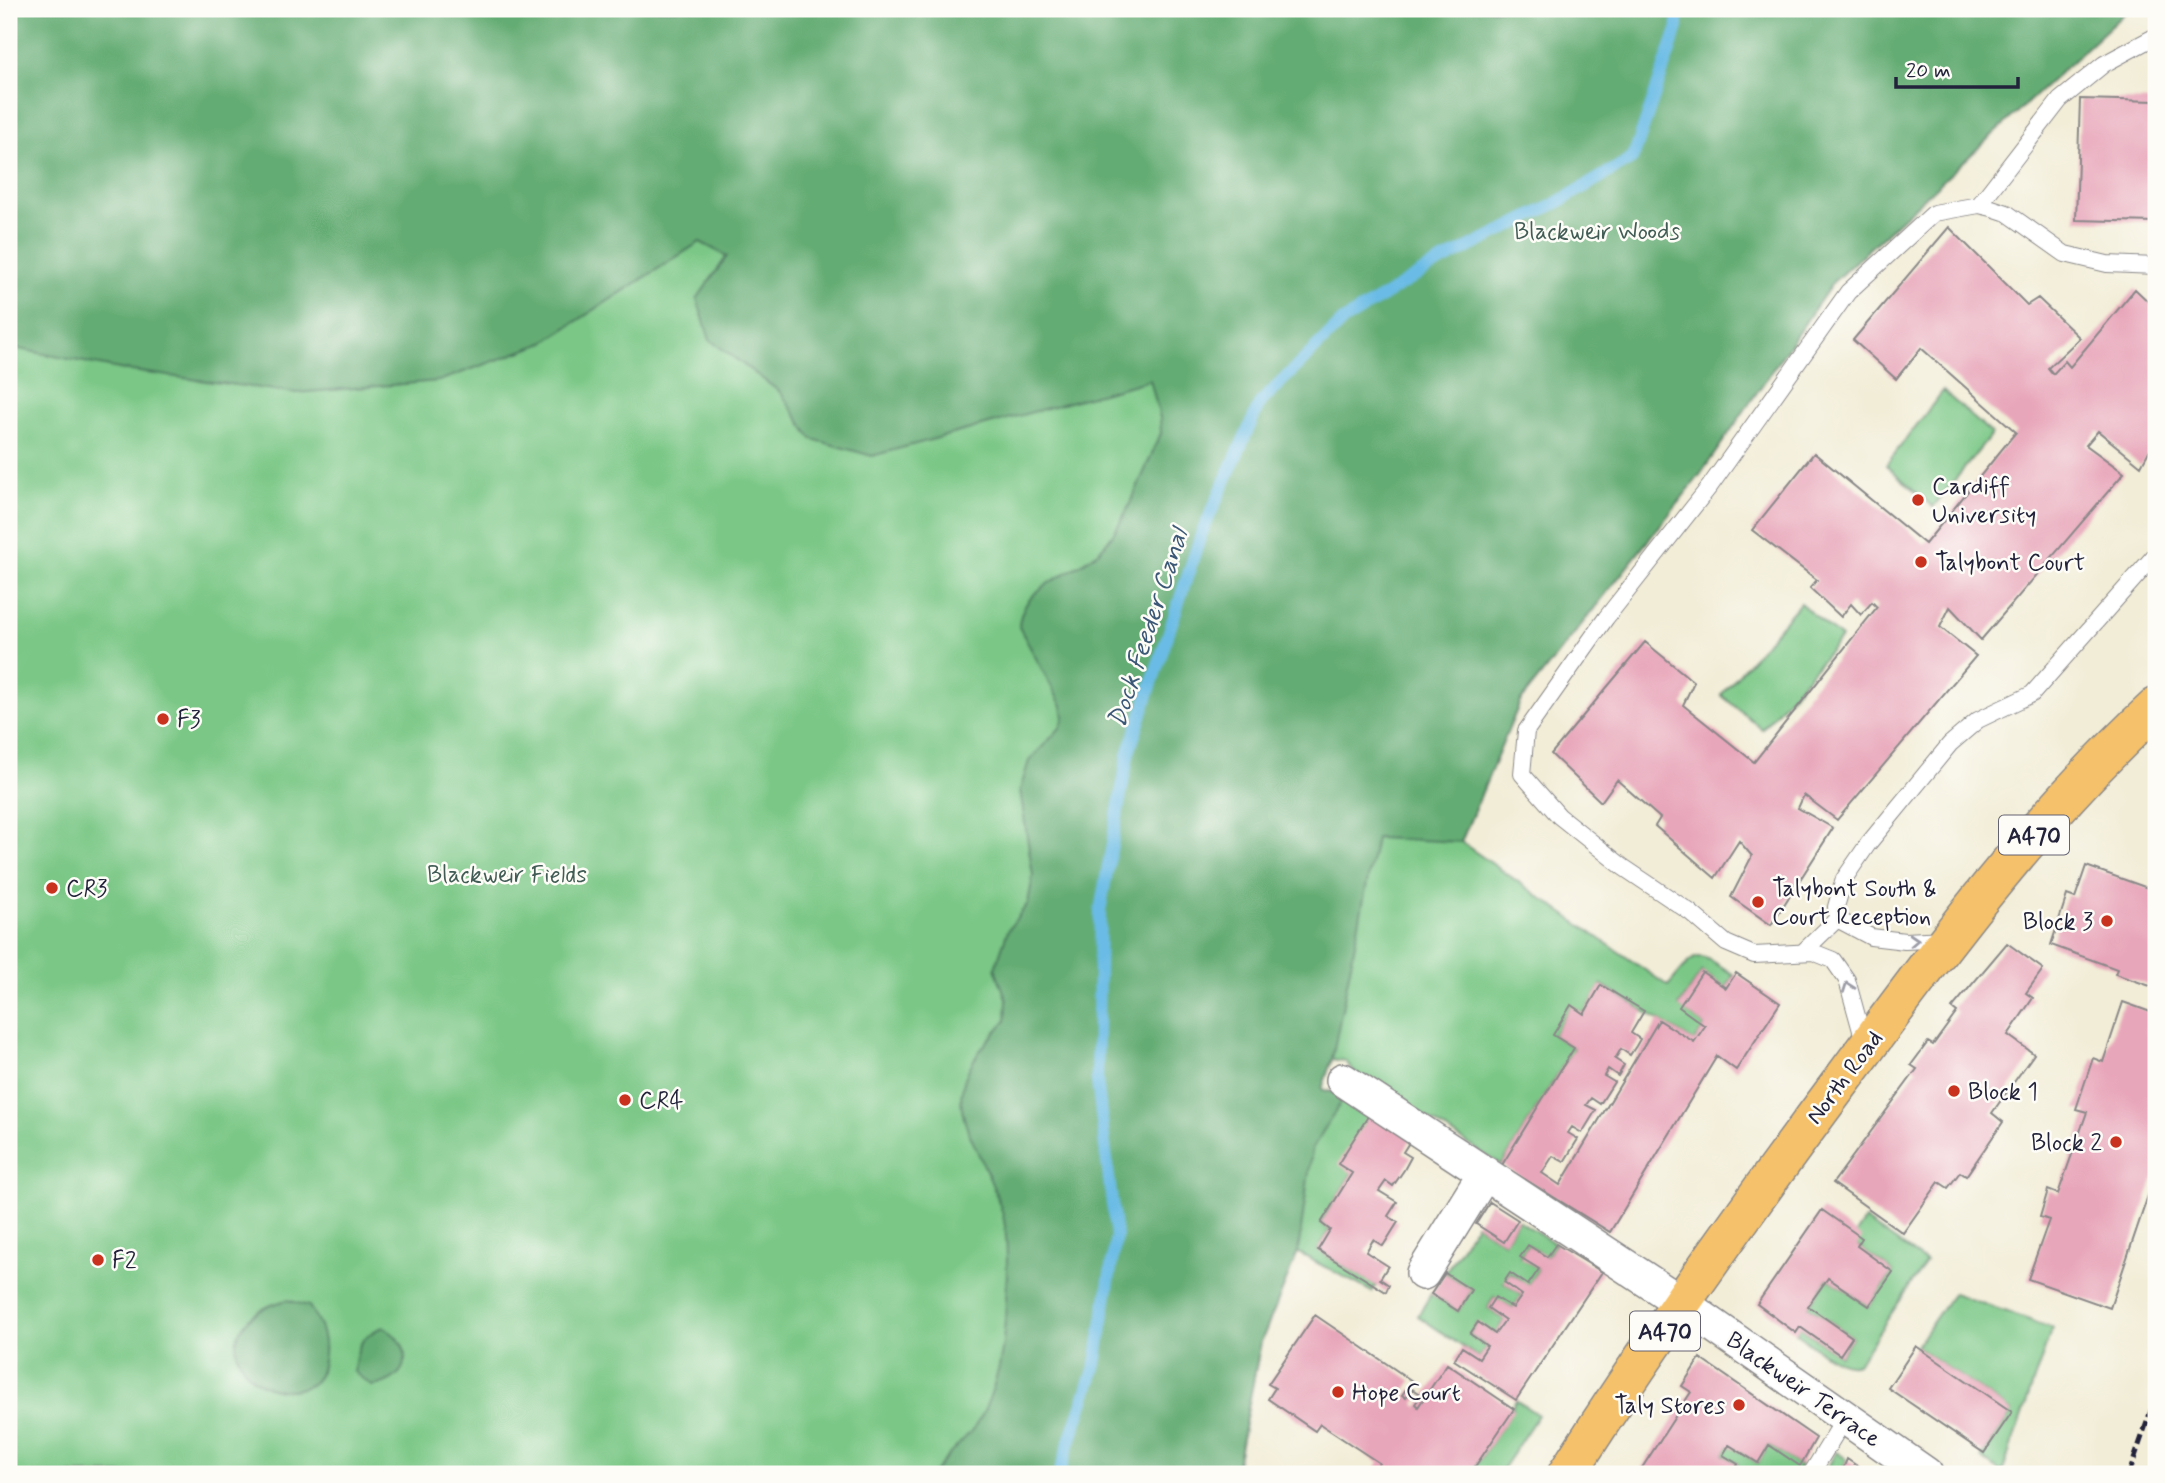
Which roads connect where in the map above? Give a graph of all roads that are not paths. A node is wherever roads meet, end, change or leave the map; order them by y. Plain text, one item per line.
1 (2156, 36) edge
2 (1979, 205) junction
3 (2156, 266) edge
4 (2156, 554) edge
5 (2156, 707) edge
6 (1837, 919) junction
7 (1948, 939) junction
8 (1803, 951) junction
9 (1866, 1047) junction
10 (1343, 1080) dead end
11 (1485, 1173) junction
12 (1423, 1273) dead end
13 (1683, 1304) junction
14 (1845, 1418) junction
15 (1567, 1474) edge
16 (1811, 1474) edge
17 (1926, 1474) edge

1 - 2 lane
2 - 3 lane
2 - 8 lane
4 - 6 lane
5 - 7 main road, North Road / A470
6 -> 7 lane
6 - 8 lane
7 - 9 main road, North Road / A470
9 -> 8 lane
9 - 13 main road, North Road / A470
10 - 11 street, Blackweir Terrace
11 - 12 street
11 - 13 street, Blackweir Terrace
13 - 14 street, Blackweir Terrace
13 - 15 main road, North Road / A470
14 - 16 lane
14 - 17 street, Blackweir Terrace

